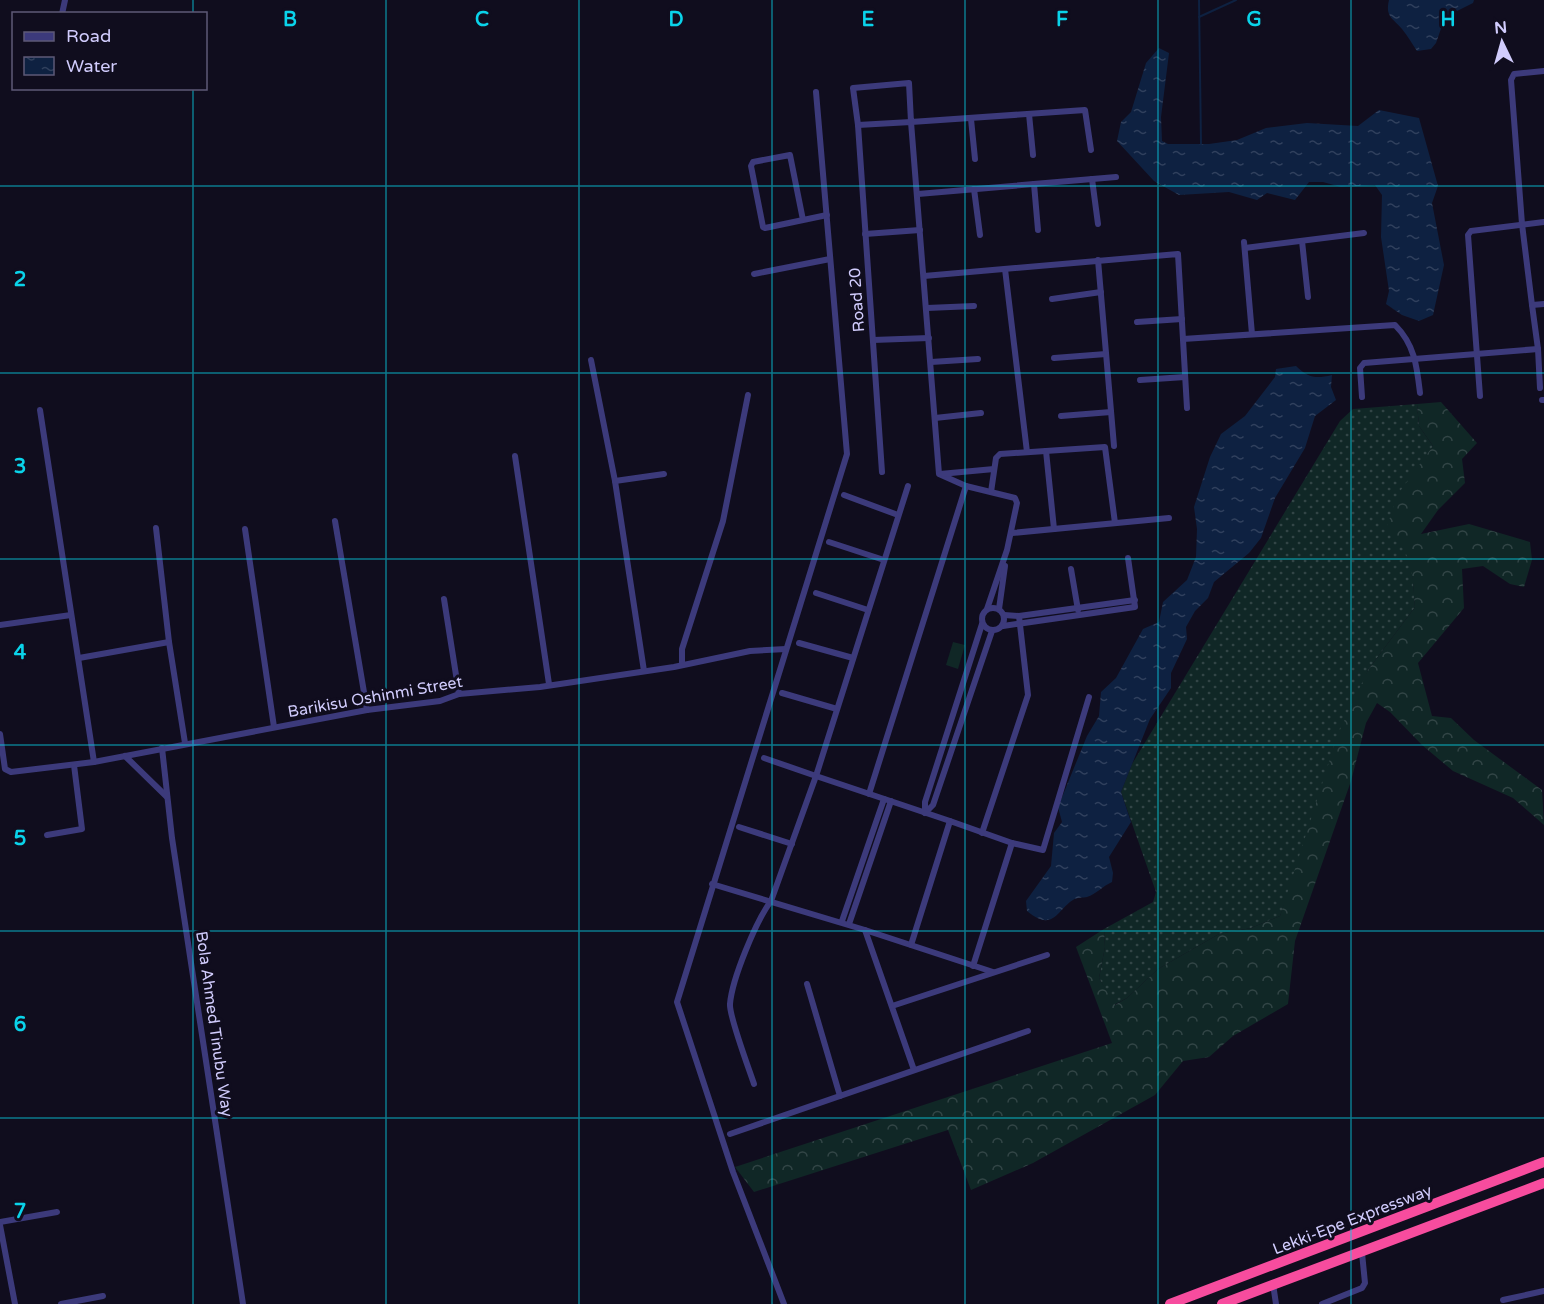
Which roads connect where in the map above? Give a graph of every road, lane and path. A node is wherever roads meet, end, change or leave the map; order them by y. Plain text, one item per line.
1 (1544, 71) edge
2 (816, 92) dead end
3 (1029, 114) junction
4 (971, 119) junction
5 (912, 122) junction
6 (858, 125) junction
7 (1091, 150) dead end
8 (1033, 154) dead end
9 (975, 159) dead end
10 (1116, 177) dead end
11 (1092, 179) junction
12 (1034, 184) junction
13 (974, 189) junction
14 (918, 195) junction
15 (827, 215) junction
16 (802, 220) junction
17 (1544, 222) edge
18 (1098, 224) dead end
19 (1522, 224) junction
20 (1038, 230) dead end
21 (920, 231) junction
22 (1364, 232) dead end
23 (865, 234) junction
24 (980, 235) dead end
25 (1302, 241) junction
26 (830, 259) junction
27 (1098, 260) junction
28 (1005, 268) junction
29 (754, 274) dead end
30 (924, 276) junction
31 (1101, 292) junction
32 (1308, 297) dead end
33 (1052, 298) dead end
34 (1544, 304) edge
35 (1532, 305) junction
36 (974, 306) dead end
37 (927, 308) junction
38 (1182, 319) junction
39 (1137, 322) dead end
40 (1252, 334) junction
41 (929, 338) junction
42 (1183, 339) junction
43 (873, 340) junction
44 (1538, 349) junction
45 (1106, 354) junction
46 (1477, 355) junction
47 (978, 358) dead end
48 (1054, 358) dead end
49 (1417, 358) junction
50 (591, 360) dead end
51 (931, 362) junction
52 (1185, 376) junction
53 (1140, 380) dead end
54 (1540, 388) dead end
55 (1420, 393) dead end
56 (748, 395) dead end
57 (1480, 396) dead end
58 (1362, 397) dead end
59 (1187, 408) dead end
60 (40, 410) dead end
61 (1111, 412) junction
62 (981, 413) dead end
63 (1061, 416) dead end
64 (935, 418) junction
65 (1114, 446) dead end
66 (1046, 451) junction
67 (1026, 452) junction
68 (515, 456) dead end
69 (994, 469) junction
70 (882, 472) dead end
71 (664, 474) dead end
72 (939, 474) junction
73 (615, 481) junction
74 (908, 486) dead end
75 (966, 486) junction
76 (991, 492) junction
77 (844, 495) dead end
78 (898, 515) junction
79 (1169, 518) dead end
80 (335, 521) dead end
81 (1115, 523) junction
82 (156, 528) dead end
83 (245, 529) dead end
84 (1054, 529) junction
85 (1012, 532) junction
86 (829, 542) dead end
87 (1007, 550) junction
88 (1128, 558) dead end
89 (884, 560) junction
90 (1071, 569) dead end
91 (816, 593) dead end
92 (444, 599) dead end
93 (1135, 604) junction
94 (987, 609) junction
95 (999, 609) junction
96 (1078, 609) junction
97 (868, 610) junction
98 (71, 615) junction
99 (1004, 615) junction
100 (1019, 616) junction
101 (1079, 617) junction
102 (982, 624) junction
103 (1019, 624) junction
104 (0, 625) edge
105 (1003, 626) junction
106 (992, 631) junction
107 (169, 642) junction
108 (799, 643) dead end
109 (786, 649) junction
110 (79, 658) junction
111 (853, 658) junction
112 (682, 665) junction
113 (644, 671) junction
114 (549, 684) junction
115 (782, 693) dead end
116 (459, 694) junction
117 (1089, 697) dead end
118 (837, 709) junction
119 (367, 710) junction
120 (274, 727) junction
121 (0, 734) edge
122 (185, 743) junction
123 (162, 748) junction
124 (125, 756) junction
125 (764, 758) dead end
126 (94, 762) junction
127 (74, 765) junction
128 (816, 776) junction
129 (869, 794) junction
130 (167, 798) junction
131 (887, 800) junction
132 (926, 813) junction
133 (950, 821) junction
134 (739, 827) dead end
135 (982, 832) junction
136 (47, 835) dead end
137 (1012, 843) junction
138 (792, 844) junction
139 (712, 884) junction
140 (771, 902) junction
141 (846, 923) junction
142 (865, 930) junction
143 (911, 945) junction
144 (1047, 955) dead end
145 (973, 966) junction
146 (994, 973) junction
147 (807, 984) dead end
148 (892, 1006) junction
149 (1028, 1031) dead end
150 (914, 1070) junction
151 (754, 1084) dead end
152 (840, 1096) junction
153 (730, 1134) dead end
154 (1544, 1162) edge
155 (1543, 1185) edge
156 (57, 1212) dead end
157 (0, 1224) edge
158 (1362, 1253) junction
159 (1273, 1284) junction
160 (1544, 1291) edge
161 (104, 1296) dead end
162 (1503, 1300) dead end
163 (15, 1304) edge
164 (61, 1304) edge
165 (243, 1304) edge
166 (784, 1304) edge
167 (1170, 1304) edge
168 (1222, 1304) edge
169 (1276, 1304) edge
170 (1322, 1304) edge

1 - 19 street
2 - 15 street
3 - 4 street
3 - 7 street
3 - 8 street
4 - 5 street
4 - 9 street
5 - 6 street
5 - 6 street, Road 20
5 - 14 street
6 - 23 street, Road 20
10 - 11 street
11 - 12 street
11 - 18 street
12 - 13 street
12 - 20 street
13 - 14 street
13 - 24 street
14 - 21 street
15 - 16 street
15 - 26 street
16 - 16 street
17 - 19 street
19 - 35 street
19 - 46 street
21 - 23 street
21 - 30 street
22 - 25 street
23 - 43 street, Road 20
25 - 32 street
25 - 40 street
26 - 29 street
26 - 109 street
27 - 28 street
27 - 31 street
27 - 38 street
28 - 30 street
28 - 67 street
30 - 37 street
31 - 33 street
31 - 45 street
34 - 35 street
35 - 44 street
36 - 37 street
37 - 41 street
38 - 39 street
38 - 42 street
40 - 42 street
40 - 49 street
41 - 43 street
41 - 51 street
42 - 52 street
43 - 70 street, Road 20
44 - 46 street
44 - 54 street
45 - 48 street
45 - 61 street
46 - 49 street
46 - 57 street
47 - 51 street
49 - 55 street
49 - 58 street
50 - 73 street
51 - 64 street
52 - 53 street
52 - 59 street
56 - 112 street
60 - 98 street
61 - 63 street
61 - 65 street
62 - 64 street
64 - 72 street
66 - 67 street
66 - 81 street
66 - 84 street
67 - 69 street
68 - 114 street
69 - 72 street
69 - 76 street
71 - 73 street
72 - 75 street
73 - 113 street
74 - 78 street
75 - 76 street
75 - 129 street
76 - 85 street
77 - 78 street
78 - 89 street
79 - 81 street
80 - 119 street
81 - 84 street
82 - 107 street
83 - 120 street
84 - 85 street
85 - 87 street
86 - 89 street
87 - 94 street
87 - 95 street
88 - 93 street
89 - 97 street
90 - 96 street
91 - 97 street
92 - 116 street
93 - 96 street
93 - 101 street
94 - 95 street
94 - 102 street
95 - 99 street
96 - 100 street
96 - 101 street
97 - 111 street
98 - 104 street
98 - 110 street
99 - 100 street
99 - 105 street
100 - 103 street
101 - 103 street
102 - 106 street
102 - 132 street
103 - 105 street
103 - 135 street
105 - 106 street
106 - 132 street
107 - 110 street
107 - 122 street
108 - 111 street
109 - 112 street, Barikisu Oshinmi Street
109 - 139 street
110 - 126 street
111 - 118 street
112 - 113 street, Barikisu Oshinmi Street
113 - 114 street, Barikisu Oshinmi Street
114 - 116 street, Barikisu Oshinmi Street
115 - 118 street
116 - 119 street, Barikisu Oshinmi Street
117 - 137 street
118 - 128 street
119 - 120 street, Barikisu Oshinmi Street
120 - 122 street, Barikisu Oshinmi Street
121 - 127 street, Barikisu Oshinmi Street
122 - 123 street, Barikisu Oshinmi Street
123 - 124 street, Barikisu Oshinmi Street
123 - 130 street, Bola Ahmed Tinubu Way
124 - 126 street, Barikisu Oshinmi Street
124 - 130 street
125 - 128 street
126 - 127 street, Barikisu Oshinmi Street
127 - 136 street
128 - 129 street
128 - 138 street
129 - 131 street
130 - 165 street, Bola Ahmed Tinubu Way
131 - 132 street
131 - 141 street
132 - 133 street
133 - 135 street
133 - 143 street
134 - 138 street
135 - 137 street
137 - 145 street
138 - 140 street
139 - 140 street
139 - 166 street
140 - 141 street
140 - 151 street
141 - 142 street
142 - 143 street
142 - 148 street
143 - 145 street
144 - 146 street
145 - 146 street
146 - 148 street
147 - 152 street
148 - 150 street
149 - 150 street
150 - 152 street
152 - 153 street
154 - 167 highway, Lekki-Epe Expressway
155 - 158 highway, Lekki-Epe Expressway
156 - 157 street
157 - 163 street
158 - 159 highway, Lekki-Epe Expressway
158 - 170 street
159 - 168 highway, Lekki-Epe Expressway
159 - 169 street
160 - 162 street
161 - 164 street

